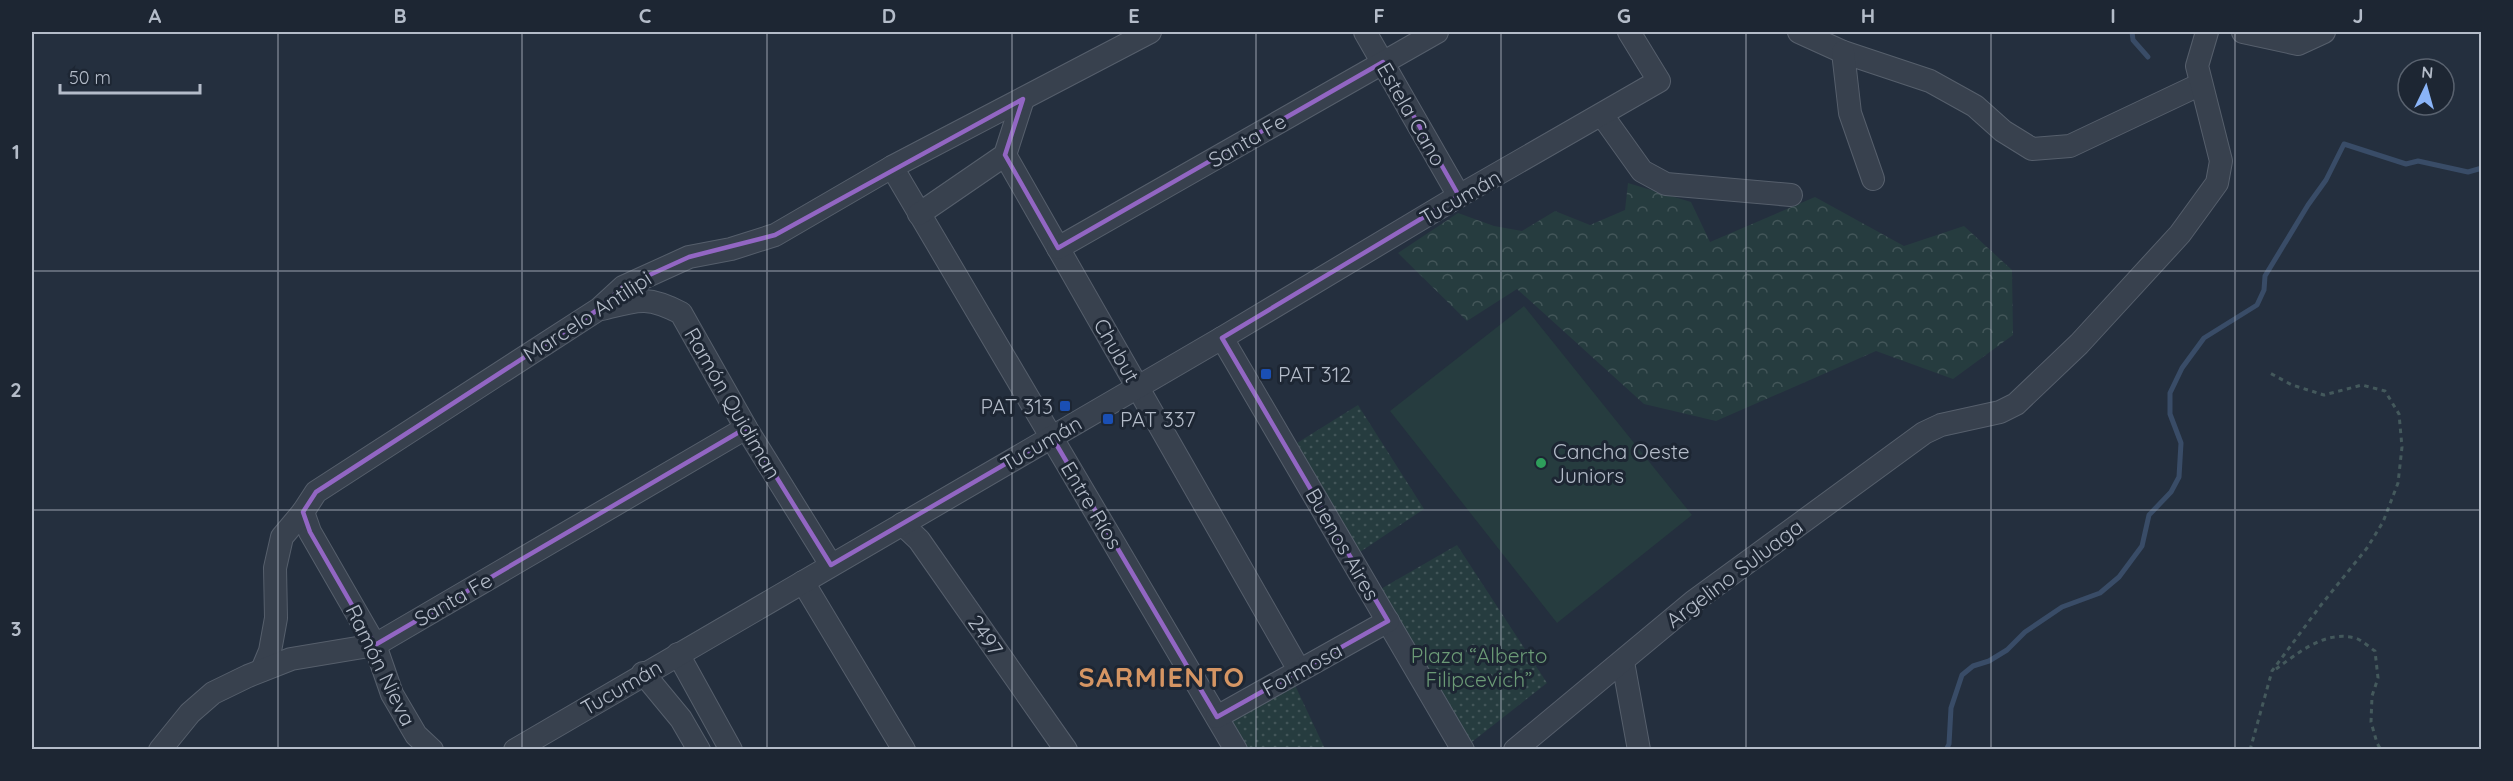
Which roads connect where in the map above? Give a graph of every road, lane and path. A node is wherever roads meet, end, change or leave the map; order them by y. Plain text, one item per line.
1 (1150, 32) edge
2 (1365, 32) edge
3 (1437, 32) edge
4 (1629, 32) edge
5 (1800, 32) edge
6 (2207, 32) edge
7 (2244, 32) edge
8 (2324, 32) edge
9 (1843, 52) junction
10 (1383, 62) junction
11 (2201, 84) junction
12 (1023, 99) junction
13 (1602, 115) junction
14 (1005, 155) junction
15 (892, 167) junction
16 (1873, 179) dead end
17 (1791, 195) dead end
18 (1459, 196) junction
19 (919, 214) junction
20 (1058, 248) junction
21 (599, 309) junction
22 (1222, 338) junction
23 (2268, 372) dead end
24 (1138, 387) junction
25 (746, 428) junction
26 (1052, 437) junction
27 (303, 512) junction
28 (902, 524) junction
29 (831, 565) junction
30 (802, 582) junction
31 (1388, 621) junction
32 (375, 645) junction
33 (678, 654) junction
34 (1623, 662) junction
35 (262, 670) junction
36 (1299, 670) junction
37 (2272, 671) junction
38 (643, 673) junction
39 (1217, 717) junction
40 (160, 750) edge
41 (432, 750) edge
42 (514, 750) edge
43 (699, 750) edge
44 (731, 750) edge
45 (904, 750) edge
46 (1066, 750) edge
47 (1236, 750) edge
48 (1463, 750) edge
49 (1515, 750) edge
50 (1640, 750) edge
51 (2250, 750) edge
52 (2381, 750) edge

1 - 12 street, Marcelo Antilipi
2 - 10 street, Estela Cano
3 - 10 street, Santa Fe
4 - 13 street, Tucumán
5 - 9 street
6 - 11 street, Argelino Suluaga
7 - 8 street
9 - 11 street
9 - 16 street
10 - 18 street, Estela Cano
10 - 20 street, Santa Fe
11 - 34 street, Argelino Suluaga
12 - 14 street
12 - 15 street, Marcelo Antilipi
13 - 17 street
13 - 18 street, Tucumán
14 - 19 street
14 - 20 street, Chubut
15 - 19 street, Entre Ríos
15 - 21 street, Marcelo Antilipi
18 - 22 street, Tucumán
19 - 26 street, Entre Ríos
20 - 24 street, Chubut
21 - 25 street, Ramón Quidiman
21 - 27 street, Marcelo Antilipi
22 - 24 street, Tucumán
22 - 31 street, Buenos Aires
23 - 37 path
24 - 26 street, Tucumán
24 - 36 street, Chubut
25 - 29 street, Ramón Quidiman
25 - 32 street, Santa Fe
26 - 28 street, Tucumán
26 - 39 street, Entre Ríos
27 - 32 street, Ramón Nieva
27 - 35 street, Marcelo Antilipi
28 - 29 street, Tucumán
28 - 46 street, 2497
29 - 30 street, Tucumán
30 - 33 street, Tucumán
30 - 45 street
31 - 36 street, Formosa
31 - 48 street, Buenos Aires
32 - 35 street, Santa Fe
32 - 41 street, Ramón Nieva
33 - 38 street, Tucumán
33 - 44 street
34 - 49 street, Argelino Suluaga
34 - 50 street
35 - 40 street, Santa Fe
36 - 39 street, Formosa
37 - 51 path
37 - 52 path
38 - 42 street, Tucumán
38 - 43 street
39 - 47 street, Entre Ríos

